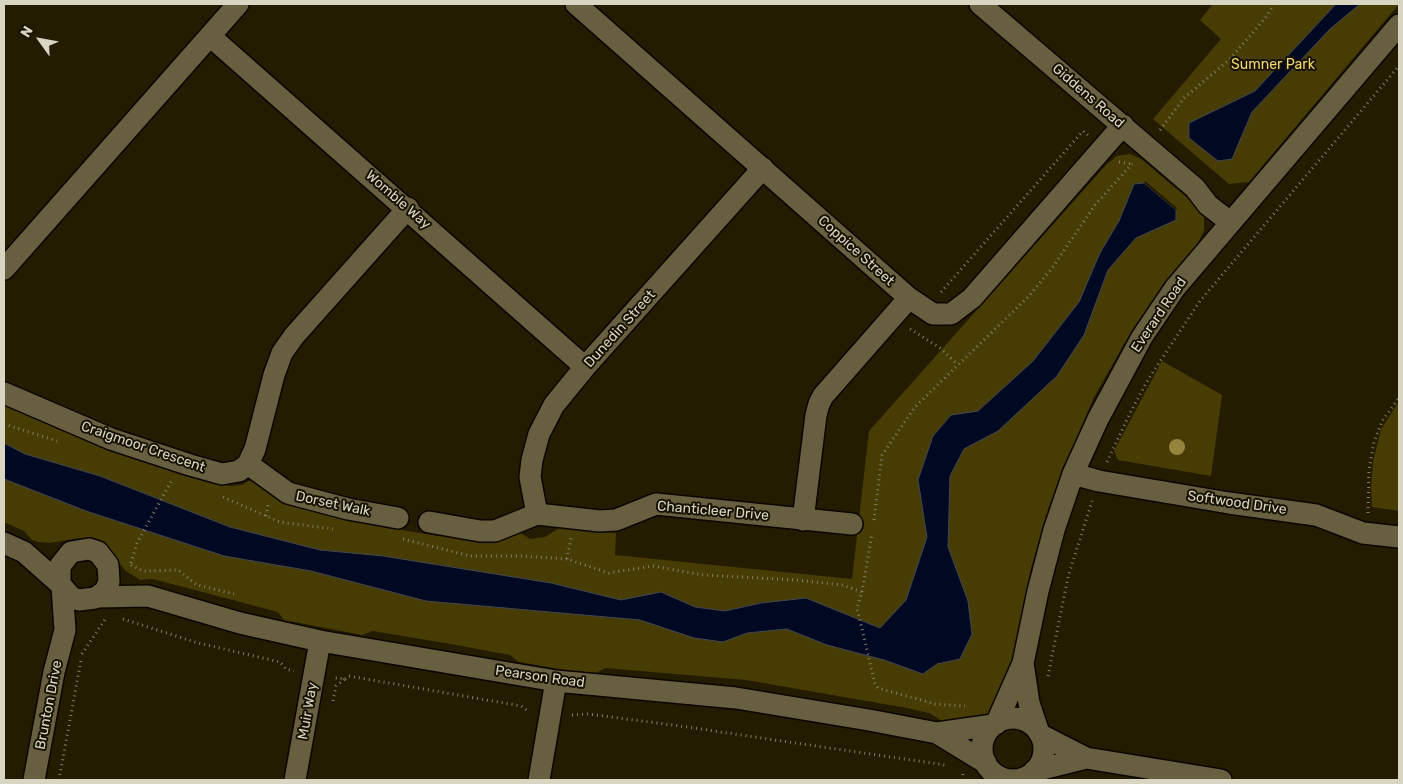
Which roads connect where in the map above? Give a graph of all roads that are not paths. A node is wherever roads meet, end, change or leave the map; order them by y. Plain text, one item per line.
1 (238, 4) edge
2 (576, 4) edge
3 (980, 4) edge
4 (1399, 25) edge
5 (210, 36) junction
6 (1123, 125) junction
7 (763, 168) junction
8 (408, 208) junction
9 (1234, 218) junction
10 (4, 269) edge
11 (909, 298) junction
12 (585, 367) junction
13 (4, 393) edge
14 (248, 464) junction
15 (1073, 474) junction
16 (537, 514) junction
17 (803, 520) junction
18 (429, 522) dead end
19 (852, 524) dead end
20 (398, 528) road end
21 (1399, 537) edge
22 (4, 543) edge
23 (80, 549) junction
24 (24, 552) junction
25 (108, 565) junction
26 (61, 585) junction
27 (148, 596) junction
28 (96, 598) junction
29 (65, 630) junction
30 (320, 641) junction
31 (1023, 663) junction
32 (556, 681) junction
33 (994, 724) junction
34 (936, 733) junction
35 (1040, 734) junction
36 (1086, 758) junction
37 (988, 770) edge
38 (1032, 775) edge
39 (34, 780) edge
40 (295, 780) edge
41 (539, 780) edge
42 (1221, 780) edge

1 - 5 street
2 - 7 street, Coppice Street
3 - 6 street, Giddens Road
4 - 9 street, Everard Road
5 - 8 street, Womble Way
5 - 10 street
6 - 9 street, Giddens Road
6 - 11 street, Coppice Street
7 - 11 street, Coppice Street
7 - 12 street, Dunedin Street
8 - 12 street, Womble Way
8 - 14 street
9 - 15 street, Everard Road
11 - 17 street
12 - 16 street, Dunedin Street
13 - 14 street, Craigmoor Crescent
14 - 20 street, Dorset Walk
15 - 21 street, Softwood Drive
15 - 31 street, Everard Road
16 - 17 street, Chanticleer Drive
16 - 18 street
17 - 19 street, Chanticleer Drive
22 - 24 street
23 - 24 street
23 - 25 street
23 - 26 street
24 - 26 street
25 - 27 street, Pearson Road
25 - 28 street
26 - 28 street
26 - 29 street, Brunton Drive
27 - 28 street, Pearson Road
27 - 30 street, Pearson Road
28 - 29 street, Brunton Drive
29 - 39 street, Brunton Drive
30 - 32 street, Pearson Road
30 - 40 street, Muir Way
31 - 33 street, Everard Road
31 - 35 street, Everard Road
32 - 34 street, Pearson Road
32 - 41 street
33 - 34 street, Pearson Road
33 - 35 street
33 - 37 street
34 - 37 street, Pearson Road
35 - 36 street
35 - 38 street
36 - 38 street
36 - 42 street
37 - 38 street

